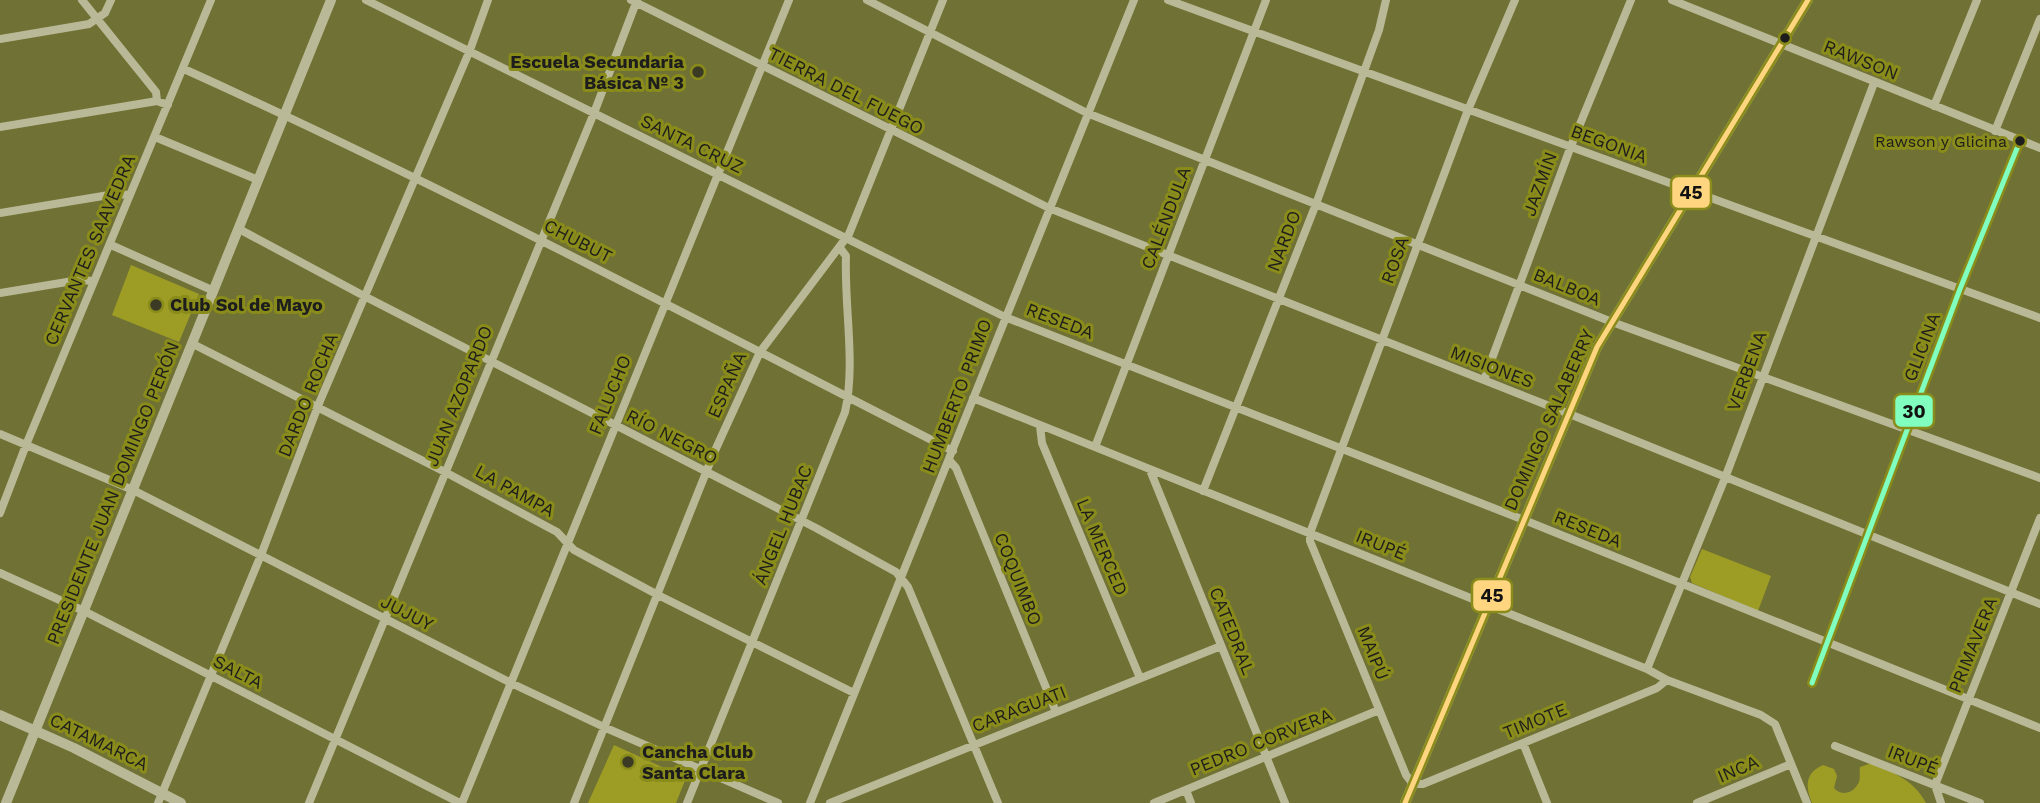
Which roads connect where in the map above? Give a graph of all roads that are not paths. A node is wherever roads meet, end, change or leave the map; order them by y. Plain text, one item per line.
1 (82, 0) edge
2 (111, 0) edge
3 (211, 0) edge
4 (331, 0) edge
5 (366, 0) edge
6 (488, 0) edge
7 (789, 0) edge
8 (867, 0) edge
9 (943, 0) edge
10 (1133, 0) edge
11 (1168, 0) edge
12 (1266, 0) edge
13 (1386, 0) edge
14 (1515, 0) edge
15 (1631, 0) edge
16 (1672, 0) edge
17 (1808, 0) edge
18 (1977, 0) edge
19 (635, 1) edge
20 (2040, 19) edge
21 (97, 20) junction
22 (930, 32) junction
23 (1254, 32) junction
24 (0, 39) edge
25 (1782, 44) junction
26 (470, 50) junction
27 (761, 66) junction
28 (184, 69) junction
29 (1364, 72) junction
30 (1874, 83) junction
31 (157, 102) junction
32 (168, 105) junction
33 (1934, 106) junction
34 (1468, 110) junction
35 (594, 113) junction
36 (1087, 113) junction
37 (285, 114) junction
38 (0, 127) edge
39 (890, 131) junction
40 (1995, 131) junction
41 (155, 137) junction
42 (2020, 141) junction
43 (1571, 146) junction
44 (2040, 148) edge
45 (1204, 160) junction
46 (717, 173) junction
47 (416, 178) junction
48 (258, 180) junction
49 (1692, 191) junction
50 (130, 195) junction
51 (1316, 204) junction
52 (1049, 208) junction
53 (0, 213) edge
54 (239, 229) junction
55 (1815, 236) junction
56 (846, 239) junction
57 (540, 240) junction
58 (111, 244) junction
59 (1417, 245) junction
60 (840, 248) junction
61 (1168, 256) junction
62 (94, 281) junction
63 (1519, 285) junction
64 (1960, 289) junction
65 (215, 291) junction
66 (0, 293) edge
67 (366, 297) junction
68 (1278, 300) junction
69 (664, 304) junction
70 (1004, 317) junction
71 (2040, 318) edge
72 (1612, 322) junction
73 (1382, 342) junction
74 (193, 344) junction
75 (760, 352) junction
76 (490, 361) junction
77 (1128, 364) junction
78 (1762, 375) junction
79 (1484, 380) junction
80 (848, 398) junction
81 (973, 398) junction
82 (1238, 407) junction
83 (318, 408) junction
84 (1567, 413) junction
85 (615, 425) junction
86 (1041, 426) junction
87 (1908, 429) junction
88 (0, 434) edge
89 (26, 445) junction
90 (1095, 447) junction
91 (1342, 448) junction
92 (951, 455) junction
93 (1150, 470) junction
94 (445, 472) junction
95 (707, 473) junction
96 (1724, 478) junction
97 (2040, 478) edge
98 (133, 490) junction
99 (1203, 491) junction
100 (0, 513) edge
101 (2040, 518) edge
102 (1524, 520) junction
103 (801, 521) junction
104 (1310, 533) junction
105 (1868, 535) junction
106 (568, 543) junction
107 (261, 555) junction
108 (0, 573) edge
109 (902, 577) junction
110 (1682, 584) junction
111 (2011, 593) junction
112 (658, 595) junction
113 (2040, 604) edge
114 (1489, 605) junction
115 (84, 611) junction
116 (385, 620) junction
117 (1827, 642) junction
118 (753, 643) junction
119 (1221, 646) junction
120 (1647, 669) junction
121 (211, 676) junction
122 (1140, 678) junction
123 (1667, 680) junction
124 (1812, 683) dead end
125 (510, 684) junction
126 (854, 693) junction
127 (1969, 699) junction
128 (1379, 710) junction
129 (1056, 712) junction
130 (0, 715) edge
131 (606, 728) junction
132 (2040, 728) edge
133 (35, 730) junction
134 (336, 739) junction
135 (1523, 743) junction
136 (974, 744) junction
137 (1835, 746) dead end
138 (1266, 757) junction
139 (1791, 764) junction
140 (700, 770) junction
141 (1413, 783) junction
142 (1935, 785) junction
143 (1186, 790) junction
144 (160, 798) edge
145 (6, 803) edge
146 (181, 803) edge
147 (310, 803) edge
148 (461, 803) edge
149 (574, 803) edge
150 (687, 803) edge
151 (778, 803) edge
152 (810, 803) edge
153 (830, 803) edge
154 (998, 803) edge
155 (1154, 803) edge
156 (1191, 803) edge
157 (1285, 803) edge
158 (1405, 803) edge
159 (1547, 803) edge
160 (1697, 803) edge
161 (1807, 803) edge
162 (1941, 803) edge
163 (1980, 803) edge

1 - 21 street
2 - 21 street
3 - 28 street, CERVANTES SAAVEDRA
4 - 37 street, PRESIDENTE JUAN DOMINGO PERÓN
5 - 26 street, SANTA CRUZ
6 - 26 street, DARDO ROCHA
7 - 27 street, FALUCHO
8 - 22 street, BALBOA
9 - 22 street, ESPAÑA
10 - 36 street, HUMBERTO PRIMO
11 - 23 street, BEGONIA
12 - 23 street, CALÉNDULA
13 - 29 street, NARDO
14 - 34 street, ROSA
15 - 43 street, JAZMÍN
16 - 25 street, RAWSON
17 - 25 street, DOMINGO SALABERRY
18 - 33 street
19 - 27 street, TIERRA DEL FUEGO
19 - 35 street, JUAN AZOPARDO
20 - 40 street
21 - 24 street
21 - 31 street
22 - 36 street, BALBOA
22 - 39 street, ESPAÑA
23 - 29 street, BEGONIA
23 - 45 street, CALÉNDULA
25 - 30 street, RAWSON
25 - 49 street, DOMINGO SALABERRY
26 - 35 street, SANTA CRUZ
26 - 47 street, DARDO ROCHA
27 - 39 street, TIERRA DEL FUEGO
27 - 46 street, FALUCHO
28 - 32 street, CERVANTES SAAVEDRA
28 - 37 street, CHUBUT
29 - 34 street, BEGONIA
29 - 51 street, NARDO
30 - 33 street, RAWSON
30 - 55 street, VERBENA
31 - 32 street
31 - 38 street
32 - 41 street, CERVANTES SAAVEDRA
33 - 40 street, RAWSON
34 - 43 street, BEGONIA
34 - 59 street, ROSA
35 - 46 street, SANTA CRUZ
35 - 57 street, JUAN AZOPARDO
36 - 45 street, BALBOA
36 - 52 street, HUMBERTO PRIMO
37 - 47 street, CHUBUT
37 - 48 street, PRESIDENTE JUAN DOMINGO PERÓN
39 - 52 street, TIERRA DEL FUEGO
39 - 56 street, ESPAÑA
40 - 42 street, RAWSON
41 - 48 street
41 - 50 street, CERVANTES SAAVEDRA
42 - 44 street, RAWSON
42 - 64 street, GLICINA
43 - 49 street, BEGONIA
43 - 63 street, JAZMÍN
45 - 51 street, BALBOA
45 - 61 street, CALÉNDULA
46 - 56 street, SANTA CRUZ
46 - 69 street, FALUCHO
47 - 57 street, CHUBUT
47 - 67 street, DARDO ROCHA
48 - 54 street, PRESIDENTE JUAN DOMINGO PERÓN
49 - 55 street, BEGONIA
49 - 72 street, DOMINGO SALABERRY
50 - 53 street
50 - 58 street, CERVANTES SAAVEDRA
51 - 59 street, BALBOA
51 - 68 street, NARDO
52 - 61 street, MISIONES
52 - 70 street, HUMBERTO PRIMO
54 - 65 street, PRESIDENTE JUAN DOMINGO PERÓN
54 - 67 street, RÍO NEGRO
55 - 64 street, BEGONIA
55 - 78 street, VERBENA
56 - 60 street, ESPAÑA
56 - 70 street, SANTA CRUZ
57 - 69 street, CHUBUT
57 - 76 street, JUAN AZOPARDO
58 - 62 street, CERVANTES SAAVEDRA
58 - 65 street
59 - 63 street, BALBOA
59 - 73 street, ROSA
60 - 75 street, ESPAÑA
60 - 80 street, ÁNGEL HUBAC
61 - 68 street, MISIONES
61 - 77 street, CALÉNDULA
62 - 66 street
62 - 89 street, CERVANTES SAAVEDRA
63 - 72 street, BALBOA
63 - 79 street, JAZMÍN
64 - 71 street, BEGONIA
64 - 87 street, GLICINA
65 - 74 street, PRESIDENTE JUAN DOMINGO PERÓN
67 - 76 street, RÍO NEGRO
67 - 83 street, DARDO ROCHA
68 - 73 street, MISIONES
68 - 82 street, NARDO
69 - 75 street, CHUBUT
69 - 85 street, FALUCHO
70 - 77 street, RESEDA
70 - 81 street, HUMBERTO PRIMO
72 - 78 street, BALBOA
72 - 84 street, DOMINGO SALABERRY
73 - 79 street, MISIONES
73 - 91 street, ROSA
74 - 83 street, LA PAMPA
74 - 98 street, PRESIDENTE JUAN DOMINGO PERÓN
75 - 80 street, CHUBUT
75 - 95 street, ESPAÑA
76 - 85 street, RÍO NEGRO
76 - 94 street, JUAN AZOPARDO
77 - 82 street, RESEDA
77 - 90 street, CALÉNDULA
78 - 87 street, BALBOA
78 - 96 street, VERBENA
79 - 84 street, MISIONES
80 - 92 street, CHUBUT
80 - 103 street, ÁNGEL HUBAC
81 - 86 street, IRUPÉ
81 - 92 street, HUMBERTO PRIMO
82 - 91 street, RESEDA
82 - 99 street, NARDO
83 - 94 street, LA PAMPA
83 - 107 street, DARDO ROCHA
84 - 96 street, MISIONES
84 - 102 street, DOMINGO SALABERRY
85 - 95 street, RÍO NEGRO
85 - 106 street, FALUCHO
86 - 90 street, IRUPÉ
86 - 122 street, LA MERCED
87 - 97 street, BALBOA
87 - 105 street, GLICINA
88 - 89 street, JUJUY
89 - 98 street, JUJUY
89 - 100 street, CERVANTES SAAVEDRA
90 - 93 street, IRUPÉ
91 - 102 street, RESEDA
91 - 104 street, ROSA
92 - 109 street, HUMBERTO PRIMO
92 - 129 street, COQUIMBO
93 - 99 street, IRUPÉ
93 - 119 street, CATEDRAL
94 - 106 street, LA PAMPA
94 - 116 street, JUAN AZOPARDO
95 - 103 street, RÍO NEGRO
95 - 112 street, ESPAÑA
96 - 105 street, MISIONES
96 - 110 street, VERBENA
98 - 107 street, JUJUY
98 - 115 street, PRESIDENTE JUAN DOMINGO PERÓN
99 - 104 street, IRUPÉ
101 - 111 street, PRIMAVERA
102 - 110 street, RESEDA
102 - 114 street, DOMINGO SALABERRY
103 - 109 street, RÍO NEGRO
103 - 118 street, ÁNGEL HUBAC
104 - 114 street, IRUPÉ
104 - 128 street, MAIPÚ
105 - 111 street, MISIONES
105 - 117 street, GLICINA
106 - 112 street, LA PAMPA
106 - 125 street, FALUCHO
107 - 116 street, JUJUY
107 - 121 street, DARDO ROCHA
108 - 115 street, SALTA
109 - 126 street, HUMBERTO PRIMO
109 - 136 street
110 - 117 street, RESEDA
110 - 120 street, VERBENA
111 - 113 street, MISIONES
111 - 127 street, PRIMAVERA
112 - 118 street, LA PAMPA
112 - 131 street, ESPAÑA
114 - 120 street, IRUPÉ
114 - 141 street, DOMINGO SALABERRY
115 - 121 street, SALTA
115 - 133 street, PRESIDENTE JUAN DOMINGO PERÓN
116 - 125 street, JUJUY
116 - 134 street, JUAN AZOPARDO
117 - 124 street, GLICINA
117 - 127 street, RESEDA
118 - 126 street, LA PAMPA
118 - 140 street, ÁNGEL HUBAC
119 - 122 street, CARAGUATI
119 - 138 street, CATEDRAL
120 - 123 street, IRUPÉ
121 - 134 street, SALTA
121 - 144 street, DARDO ROCHA
122 - 129 street, CARAGUATI
123 - 135 street, TIMOTE
123 - 139 street, IRUPÉ
125 - 131 street, JUJUY
125 - 148 street, FALUCHO
126 - 152 street, HUMBERTO PRIMO
127 - 132 street, RESEDA
127 - 142 street, PRIMAVERA
128 - 138 street, PEDRO CORVERA
128 - 141 street, MAIPÚ
129 - 136 street, CARAGUATI
130 - 133 street, CATAMARCA
131 - 140 street, JUJUY
131 - 149 street, ESPAÑA
133 - 144 street, CATAMARCA
133 - 145 street, PRESIDENTE JUAN DOMINGO PERÓN
134 - 147 street, JUAN AZOPARDO
134 - 148 street, SALTA
135 - 141 street, TIMOTE
135 - 159 street
136 - 153 street, CARAGUATI
136 - 154 street
137 - 142 street, IRUPÉ
138 - 143 street, PEDRO CORVERA
138 - 157 street, CATEDRAL
139 - 160 street, INCA
139 - 161 street
140 - 150 street, ÁNGEL HUBAC
140 - 151 street, JUJUY
141 - 158 street, DOMINGO SALABERRY
142 - 162 street
142 - 163 street, IRUPÉ
143 - 155 street, PEDRO CORVERA
143 - 156 street
144 - 146 street, CATAMARCA

